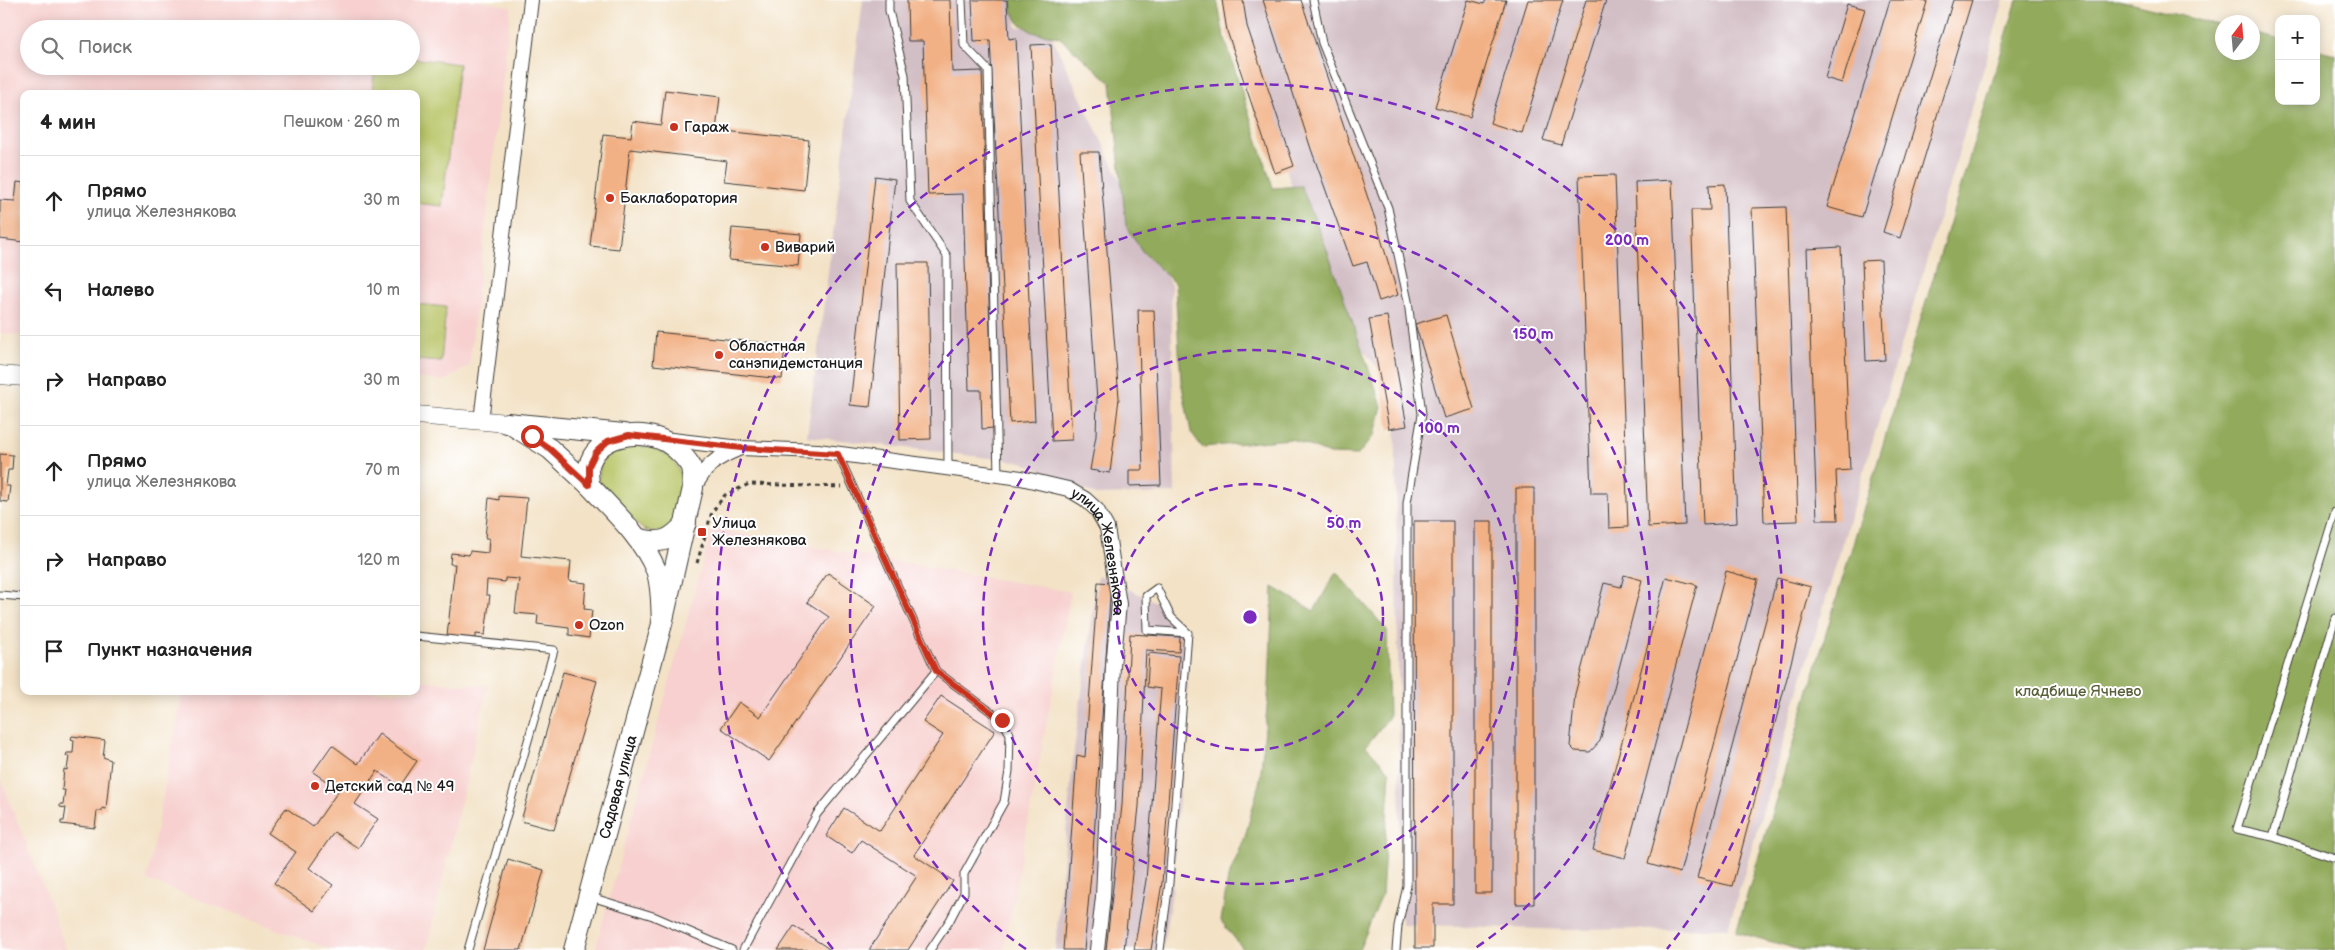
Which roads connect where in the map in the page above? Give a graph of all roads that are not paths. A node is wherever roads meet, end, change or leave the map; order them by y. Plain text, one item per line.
1 (531, 0) edge
2 (889, 0) edge
3 (962, 0) edge
4 (1313, 0) edge
5 (0, 375) edge
6 (20, 377) edge
7 (420, 415) edge
8 (481, 421) junction
9 (506, 423) junction
10 (629, 435) junction
11 (657, 438) junction
12 (741, 448) junction
13 (838, 454) junction
14 (948, 466) junction
15 (998, 475) junction
16 (589, 485) junction
17 (693, 488) junction
18 (2335, 512) edge
19 (686, 523) junction
20 (637, 538) junction
21 (0, 595) edge
22 (20, 597) edge
23 (2335, 618) edge
24 (662, 624) junction
25 (1188, 633) junction
26 (420, 636) edge
27 (936, 671) junction
28 (2273, 837) junction
29 (2335, 858) edge
30 (588, 896) junction
31 (468, 950) edge
32 (574, 950) edge
33 (732, 950) edge
34 (743, 950) edge
35 (930, 950) edge
36 (1097, 950) edge
37 (1160, 950) edge
38 (1396, 950) edge

1 - 8 street
2 - 14 lane
3 - 15 lane
4 - 38 lane
5 - 6 street
7 - 8 street
8 - 9 street
9 - 10 main road
9 - 16 main road
10 - 11 main road
10 - 16 main road
11 - 12 street, улица Железнякова
11 - 17 main road
12 - 13 street, улица Железнякова
12 - 17 street, улица Железнякова
13 - 14 street, улица Железнякова
13 - 27 lane
14 - 15 street, улица Железнякова
15 - 36 street, улица Железнякова
16 - 20 main road
17 - 19 main road
18 - 28 lane
19 - 20 main road
19 - 24 main road, Садовая улица
20 - 24 main road
21 - 22 lane
23 - 28 lane
24 - 30 main road, Садовая улица
25 - 25 lane
25 - 37 lane
26 - 31 lane
27 - 34 lane
27 - 35 lane
28 - 29 lane
30 - 32 main road, Садовая улица
30 - 33 lane

